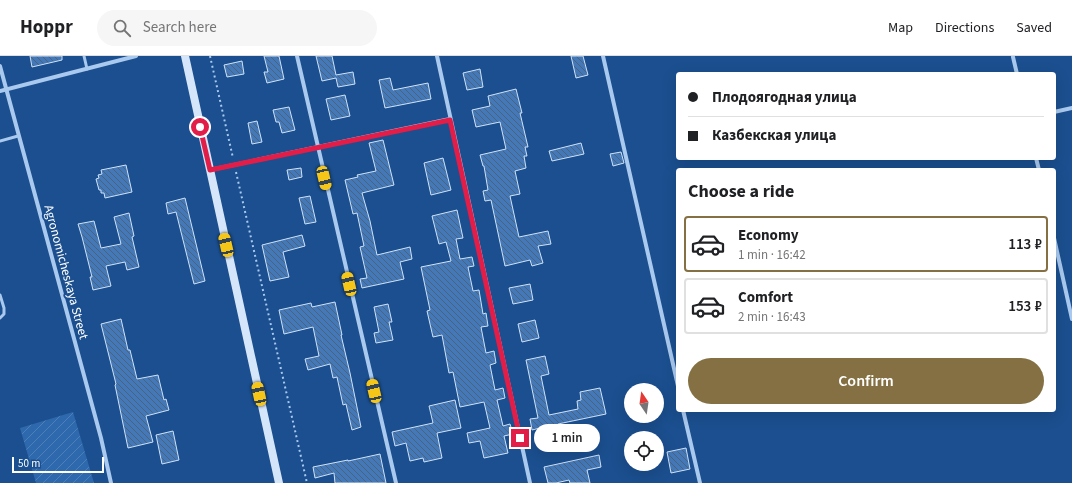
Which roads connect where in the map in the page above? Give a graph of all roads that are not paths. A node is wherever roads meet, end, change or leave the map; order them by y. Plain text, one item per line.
1 (84, 56) edge
2 (136, 56) edge
3 (184, 56) edge
4 (297, 56) edge
5 (437, 56) edge
6 (603, 56) edge
7 (1013, 57) dead end
8 (0, 66) edge
9 (87, 69) junction
10 (1017, 72) edge
11 (6, 90) junction
12 (0, 91) edge
13 (1072, 108) edge
14 (1056, 112) edge
15 (450, 120) junction
16 (18, 136) junction
17 (0, 141) edge
18 (317, 147) junction
19 (210, 170) junction
20 (1056, 247) edge
21 (0, 295) edge
22 (0, 318) edge
23 (1072, 319) edge
24 (676, 377) edge
25 (683, 412) edge
26 (111, 483) edge
27 (279, 483) edge
28 (396, 483) edge
29 (530, 483) edge
30 (700, 483) edge

1 - 9 lane
2 - 9 street
3 - 19 street
4 - 18 street
5 - 15 street
6 - 24 street
7 - 10 street
8 - 11 street, Agronomicheskaya Street
9 - 11 street
11 - 12 street
11 - 16 street, Agronomicheskaya Street
13 - 14 street
15 - 18 street
15 - 29 street
16 - 17 lane
16 - 26 street, Agronomicheskaya Street
18 - 19 street
18 - 28 street
19 - 27 street
20 - 23 street
21 - 22 lane
25 - 30 street

